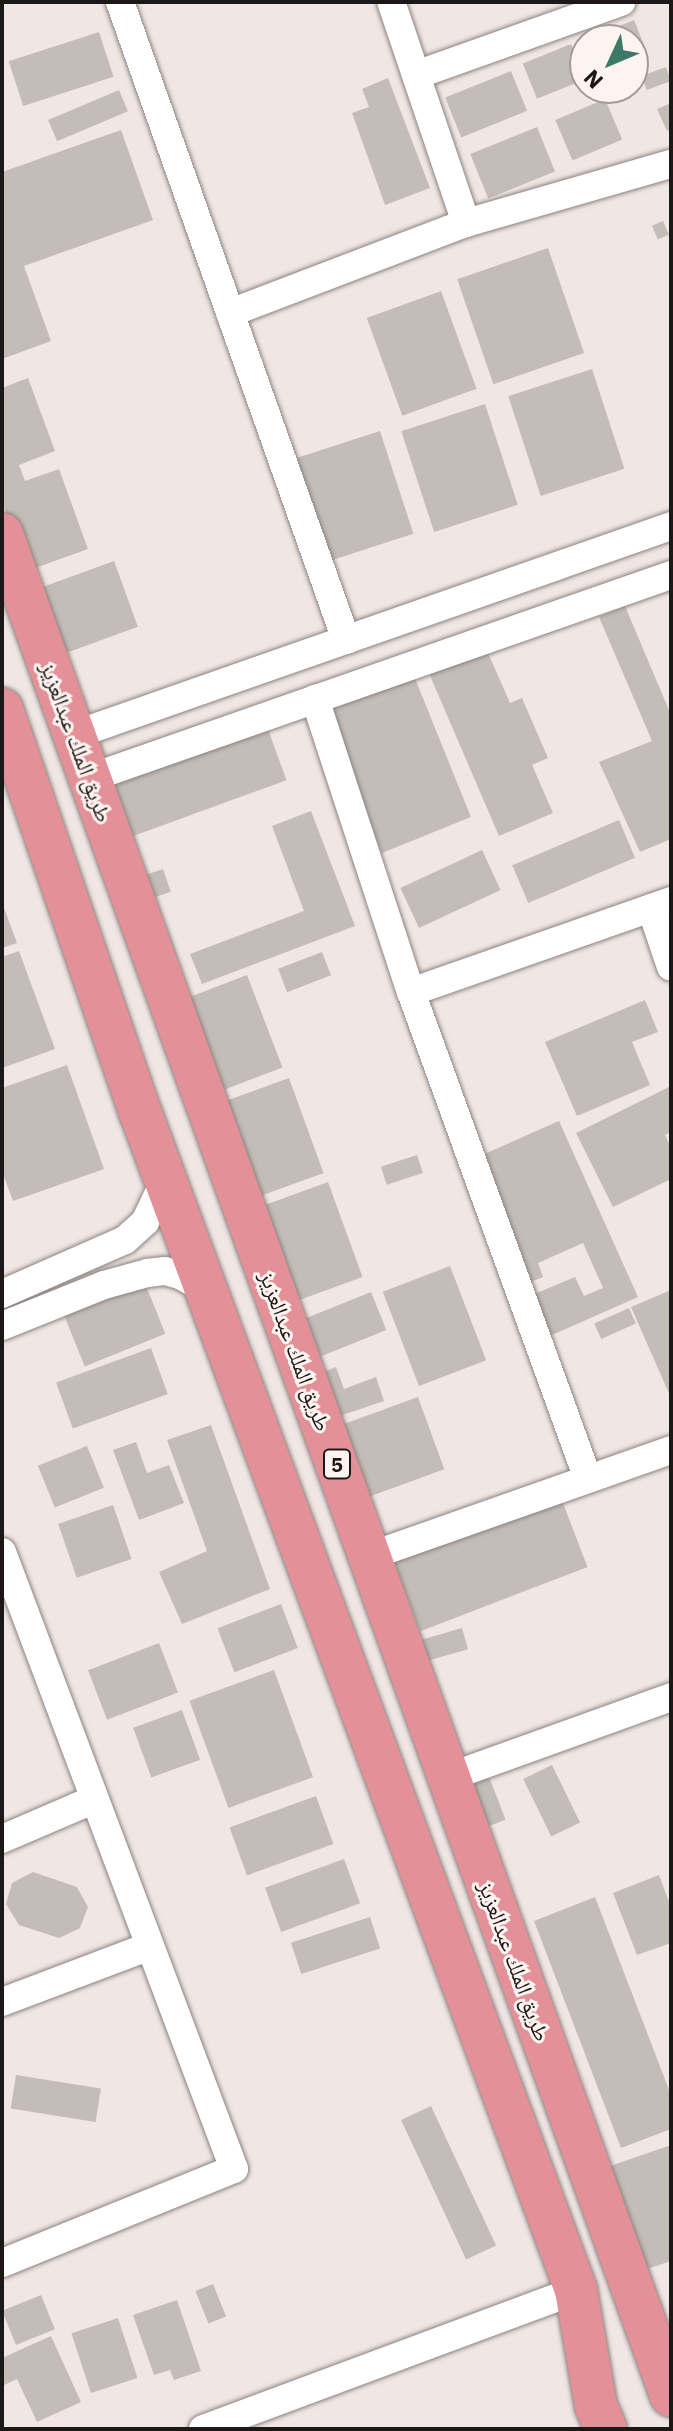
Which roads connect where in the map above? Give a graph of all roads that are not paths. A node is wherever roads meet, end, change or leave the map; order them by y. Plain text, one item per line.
1 (120, 2) edge
2 (391, 2) edge
3 (621, 2) edge
4 (416, 75) junction
5 (671, 164) edge
6 (466, 223) junction
7 (230, 313) junction
8 (671, 526) edge
9 (2, 534) edge
10 (671, 575) edge
11 (346, 640) junction
12 (315, 699) junction
13 (2, 709) edge
14 (74, 735) junction
15 (90, 778) junction
16 (661, 904) edge
17 (671, 967) edge
18 (411, 992) junction
19 (165, 1180) junction
20 (114, 1246) junction
21 (125, 1279) junction
22 (205, 1289) junction
23 (2, 1294) edge
24 (2, 1326) edge
25 (671, 1450) edge
26 (588, 1479) junction
27 (2, 1552) edge
28 (370, 1556) junction
29 (671, 1697) edge
30 (449, 1777) junction
31 (95, 1799) junction
32 (2, 1839) edge
33 (150, 1946) junction
34 (2, 2002) edge
35 (2, 2263) edge
36 (576, 2290) junction
37 (671, 2395) edge
38 (203, 2429) edge
39 (606, 2429) edge

1 - 7 street
2 - 4 street
3 - 4 street
4 - 6 street
5 - 6 street
6 - 7 street
7 - 11 street
8 - 11 street
9 - 14 highway, طريق الملك عبدالعزيز / 5
10 - 12 street
11 - 14 street
12 - 15 street
12 - 18 street
13 - 19 highway
14 - 15 highway, طريق الملك عبدالعزيز / 5
15 - 28 highway, طريق الملك عبدالعزيز / 5
16 - 17 street
16 - 18 street
18 - 26 street
19 - 20 street
19 - 22 highway
20 - 21 street
20 - 23 street
21 - 22 street
21 - 24 street
22 - 36 highway
25 - 26 street
26 - 28 street
27 - 31 street
28 - 30 highway, طريق الملك عبدالعزيز / 5
29 - 30 street
30 - 37 highway, طريق الملك عبدالعزيز / 5
31 - 32 street
31 - 33 street
33 - 34 street
33 - 35 street
36 - 38 street
36 - 39 highway

